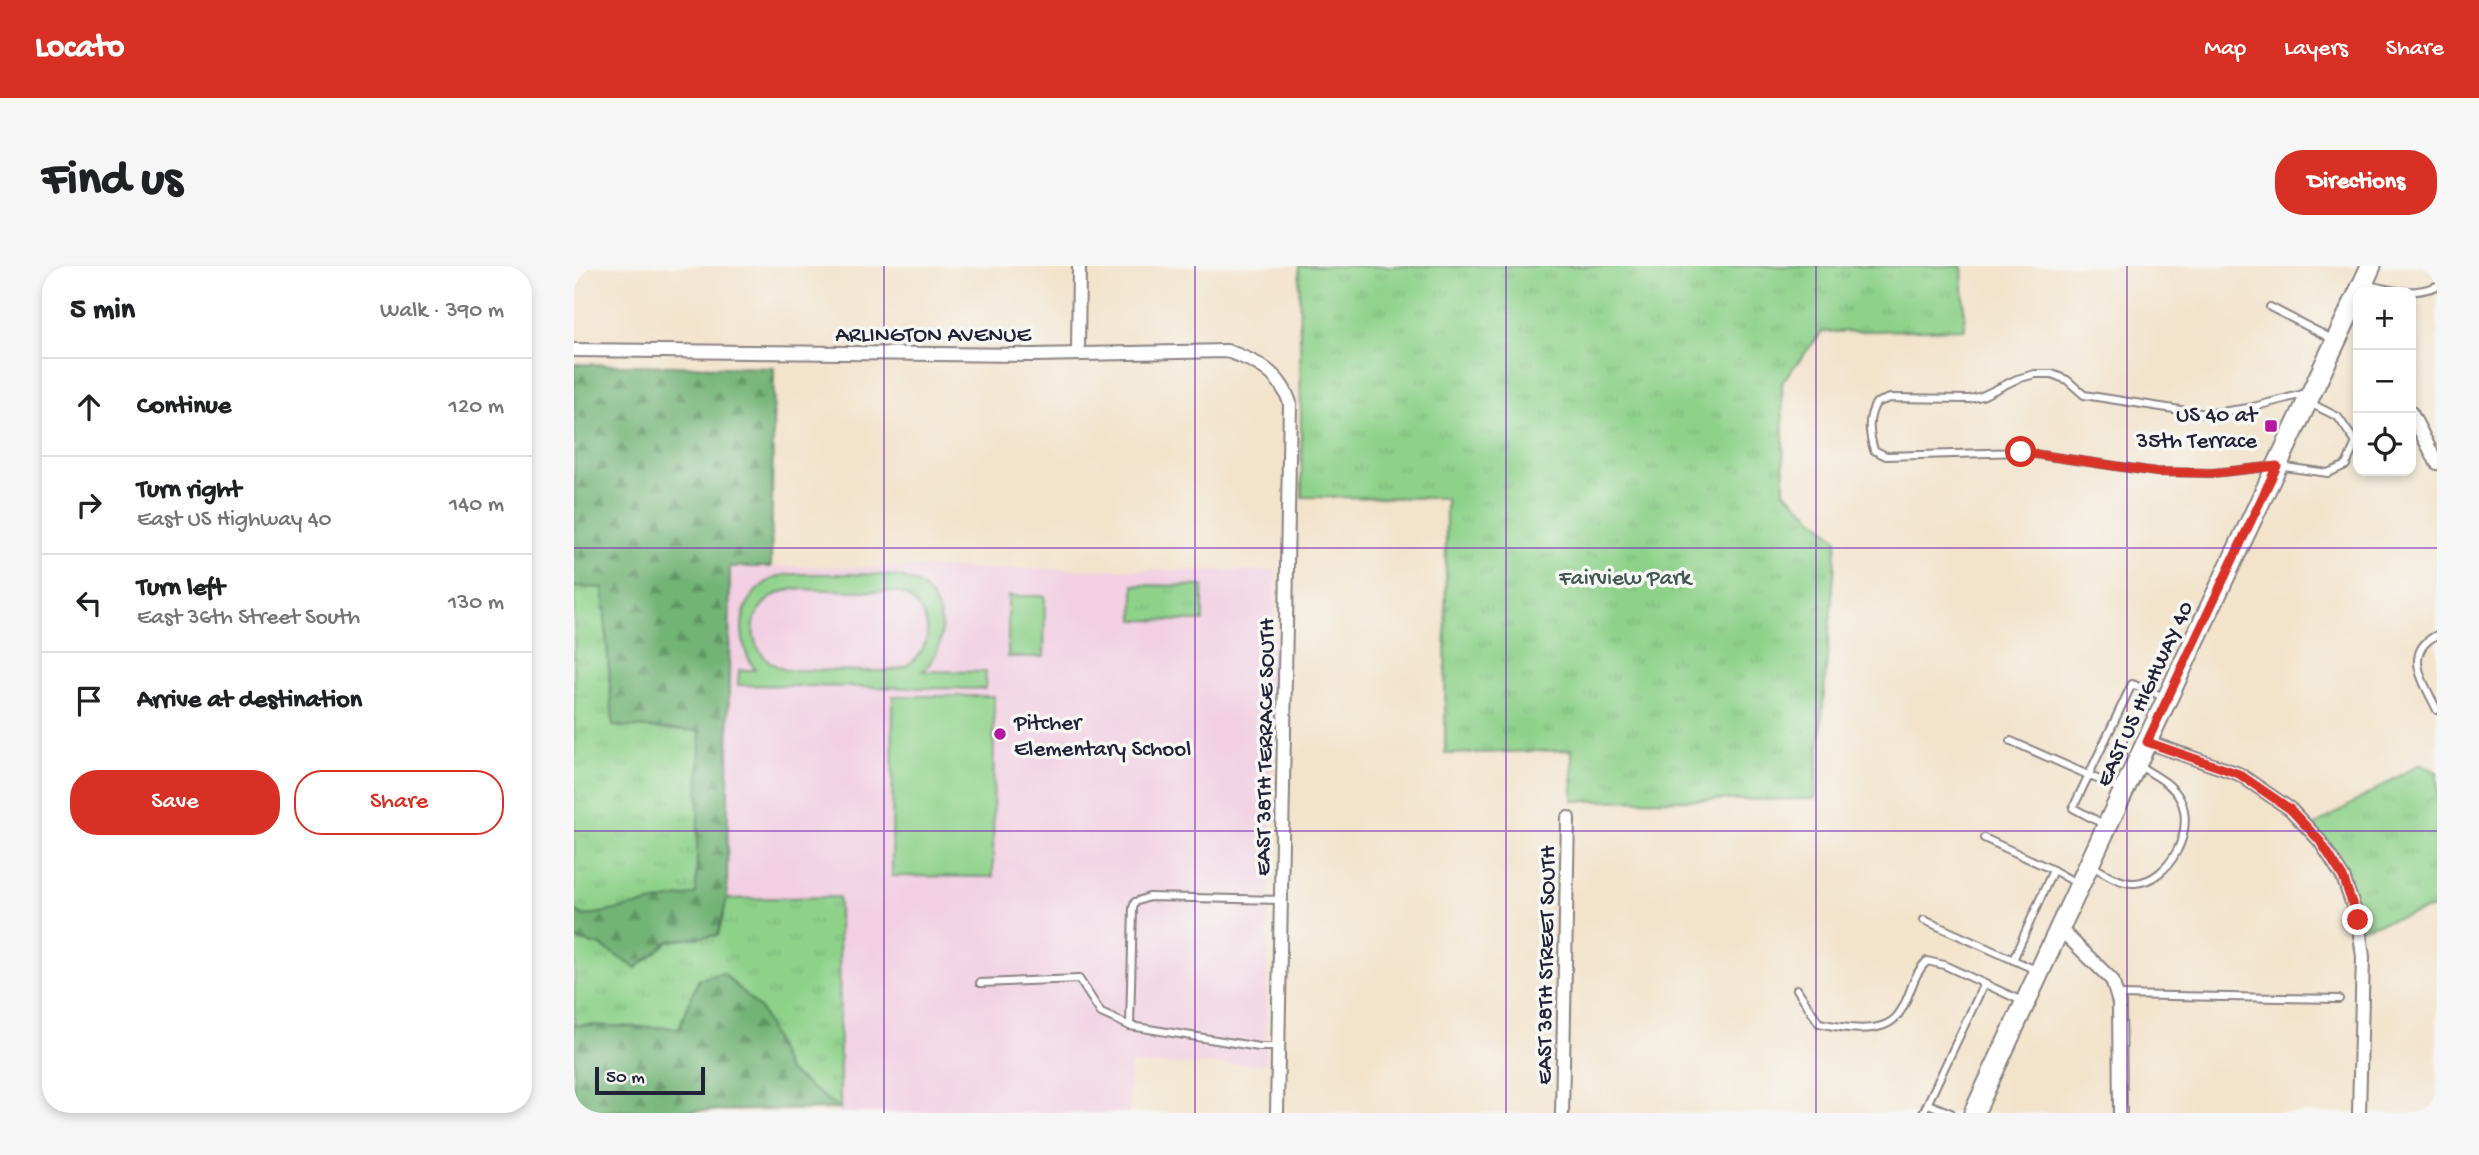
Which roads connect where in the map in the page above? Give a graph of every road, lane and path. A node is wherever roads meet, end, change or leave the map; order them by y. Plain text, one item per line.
1 (1079, 266) edge
2 (2437, 286) edge
3 (2416, 291) edge
4 (2270, 307) dead end
5 (2353, 308) edge
6 (2336, 341) junction
7 (574, 350) edge
8 (1078, 353) junction
9 (1281, 384) joint
10 (2310, 397) junction
11 (2416, 423) edge
12 (2353, 435) edge
13 (2353, 449) edge
14 (2437, 463) edge
15 (2277, 466) junction
16 (2437, 635) edge
17 (2168, 698) junction
18 (2437, 710) edge
19 (2011, 741) dead end
20 (2147, 742) junction
21 (2136, 764) junction
22 (2089, 776) junction
23 (2124, 791) junction
24 (1568, 818) dead end
25 (2107, 826) junction
26 (1984, 838) dead end
27 (2090, 865) junction
28 (2053, 870) junction
29 (2081, 885) junction
30 (1281, 900) junction
31 (1924, 920) dead end
32 (2060, 929) junction
33 (2012, 960) junction
34 (2040, 972) junction
35 (980, 983) dead end
36 (1983, 984) junction
37 (1797, 989) dead end
38 (2117, 995) junction
39 (2339, 999) dead end
40 (2025, 1003) junction
41 (1130, 1026) junction
42 (1278, 1047) junction
43 (1928, 1104) junction
44 (1277, 1113) edge
45 (1562, 1113) edge
46 (1923, 1113) edge
47 (1951, 1113) edge
48 (1974, 1113) edge
49 (2120, 1113) edge
50 (2359, 1113) edge

1 - 8 street
2 - 3 lane
4 - 6 lane
5 - 6 main road, EAST US HIGHWAY 40
6 - 10 main road, EAST US HIGHWAY 40
7 - 8 street, ARLINGTON AVENUE
8 - 9 street, ARLINGTON AVENUE
9 - 30 street, EAST 38TH TERRACE SOUTH
10 - 12 lane
10 - 15 main road, EAST US HIGHWAY 40
10 - 15 lane
11 - 14 street
13 - 15 lane
15 - 17 main road, EAST US HIGHWAY 40
16 - 18 lane
17 - 20 main road, EAST US HIGHWAY 40
17 - 22 lane
19 - 22 lane
20 - 21 main road, EAST US HIGHWAY 40
20 - 50 street
21 - 23 main road, EAST US HIGHWAY 40
21 - 27 lane
22 - 23 lane
22 - 25 lane
23 - 25 main road, EAST US HIGHWAY 40
24 - 45 street, EAST 38TH STREET SOUTH
25 - 27 main road, EAST US HIGHWAY 40
26 - 28 lane
27 - 29 main road, EAST US HIGHWAY 40
28 - 29 lane
28 - 33 lane
29 - 32 main road, EAST US HIGHWAY 40
30 - 41 lane
30 - 42 street, EAST 38TH TERRACE SOUTH
31 - 33 lane
32 - 34 main road, EAST US HIGHWAY 40
32 - 38 street
33 - 34 lane
34 - 40 main road, EAST US HIGHWAY 40
35 - 41 lane
36 - 37 lane
36 - 40 lane
36 - 43 lane
38 - 39 lane
38 - 49 street
40 - 48 main road, EAST US HIGHWAY 40
41 - 42 lane
42 - 44 street, EAST 38TH TERRACE SOUTH
43 - 46 lane
43 - 47 lane

